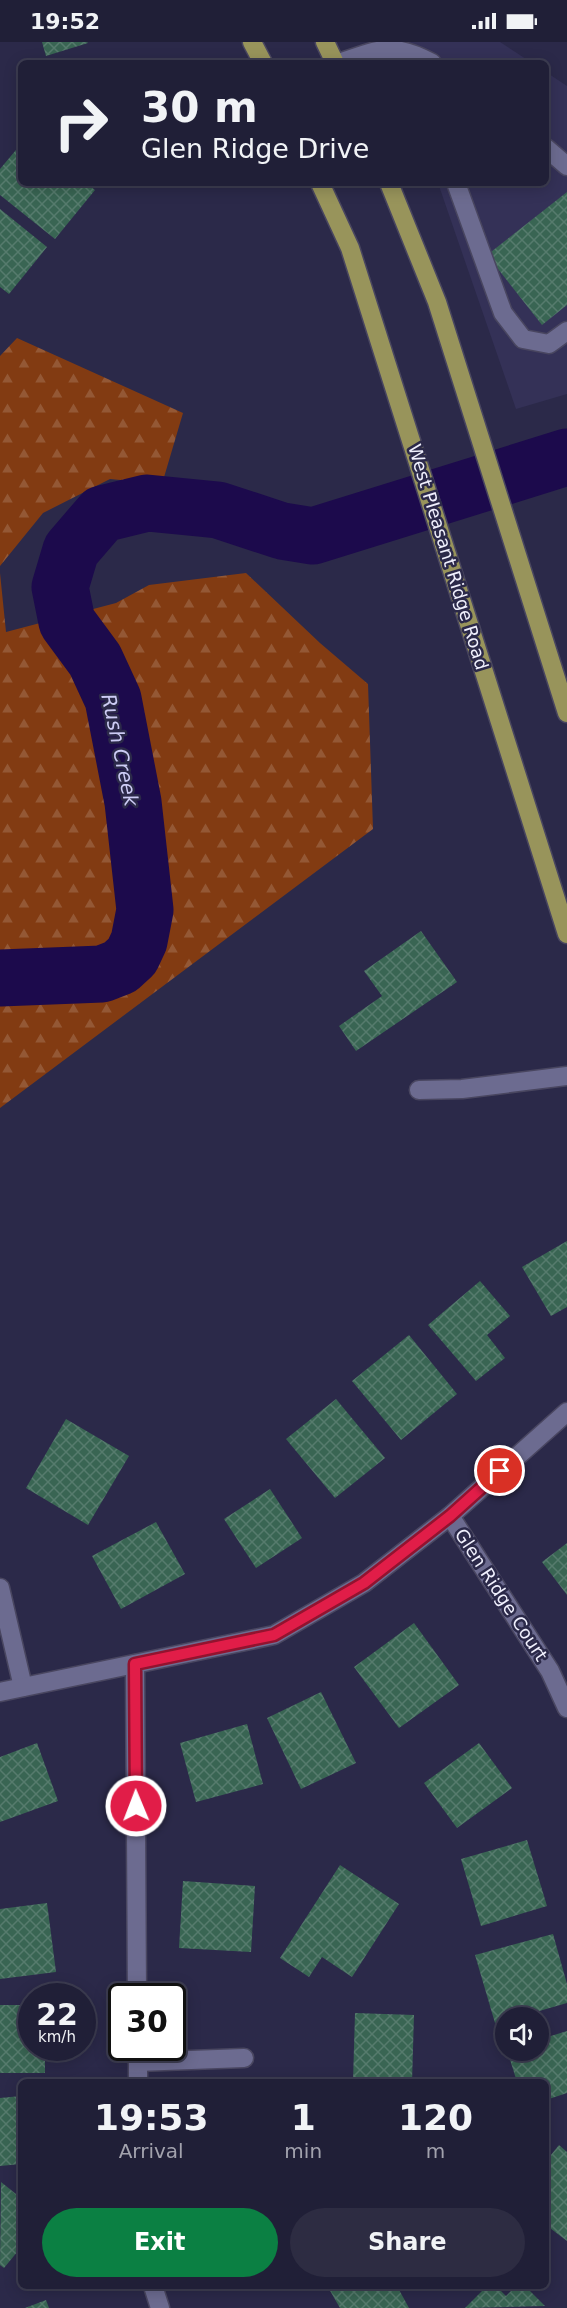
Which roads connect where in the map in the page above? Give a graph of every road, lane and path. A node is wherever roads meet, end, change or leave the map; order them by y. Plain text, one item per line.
1 (252, 42) edge
2 (325, 42) edge
3 (261, 60) edge
4 (335, 60) edge
5 (346, 60) edge
6 (428, 60) edge
7 (549, 151) edge
8 (567, 166) edge
9 (321, 186) edge
10 (389, 186) edge
11 (457, 186) edge
12 (567, 331) edge
13 (567, 713) edge
14 (567, 934) edge
15 (567, 1076) edge
16 (419, 1090) dead end
17 (567, 1412) edge
18 (450, 1516) junction
19 (0, 1588) edge
20 (135, 1664) junction
21 (23, 1687) junction
22 (0, 1692) edge
23 (567, 1708) edge
24 (137, 1983) edge
25 (186, 2056) edge
26 (244, 2058) dead end
27 (138, 2061) edge
28 (138, 2079) edge
29 (154, 2289) edge
30 (160, 2308) edge

1 - 3 main road
2 - 4 main road
5 - 6 street
7 - 8 street
9 - 14 main road, West Pleasant Ridge Road
10 - 13 main road
11 - 12 street
15 - 16 street
17 - 18 street
18 - 20 street
18 - 23 street, Glen Ridge Court
19 - 21 street
20 - 21 street
20 - 24 street
21 - 22 street
25 - 26 street
27 - 28 street
29 - 30 street

